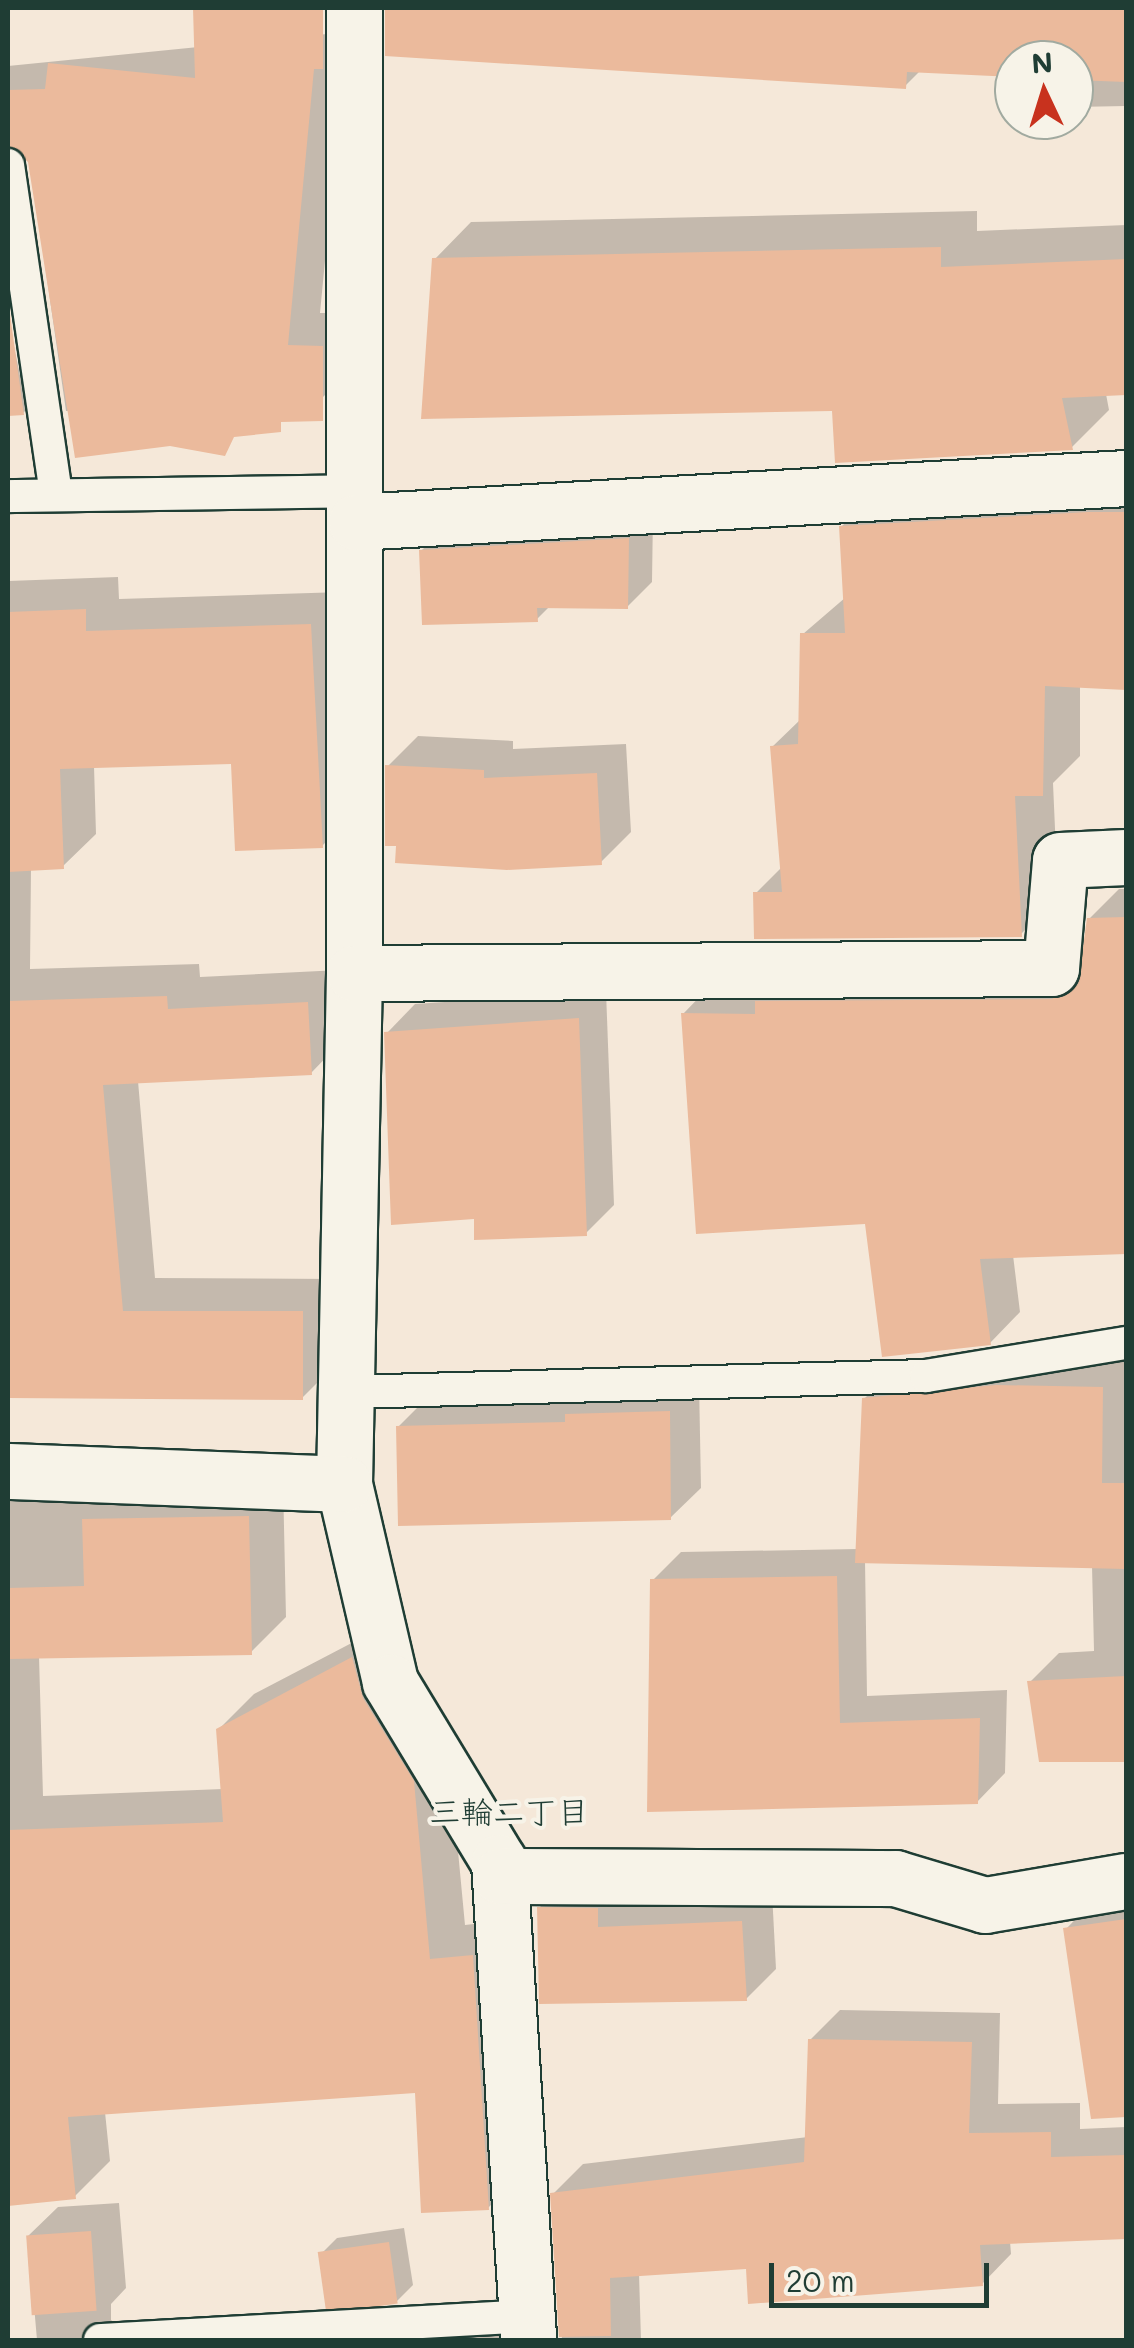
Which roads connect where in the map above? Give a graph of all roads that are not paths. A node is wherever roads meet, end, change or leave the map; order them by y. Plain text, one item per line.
1 (354, 8) edge
2 (8, 164) edge
3 (1126, 478) edge
4 (56, 495) junction
5 (8, 496) edge
6 (356, 506) junction
7 (1126, 856) edge
8 (354, 973) junction
9 (1126, 1343) edge
10 (350, 1392) junction
11 (8, 1471) edge
12 (344, 1484) junction
13 (500, 1876) junction
14 (1126, 1882) edge
15 (526, 2328) edge
16 (100, 2340) edge

1 - 6 street
2 - 4 lane
3 - 6 street
4 - 5 lane
4 - 6 lane
6 - 8 street
7 - 8 street
8 - 10 street
9 - 10 lane
10 - 12 street
11 - 12 street
12 - 13 street
13 - 14 street
13 - 15 street
15 - 16 lane

